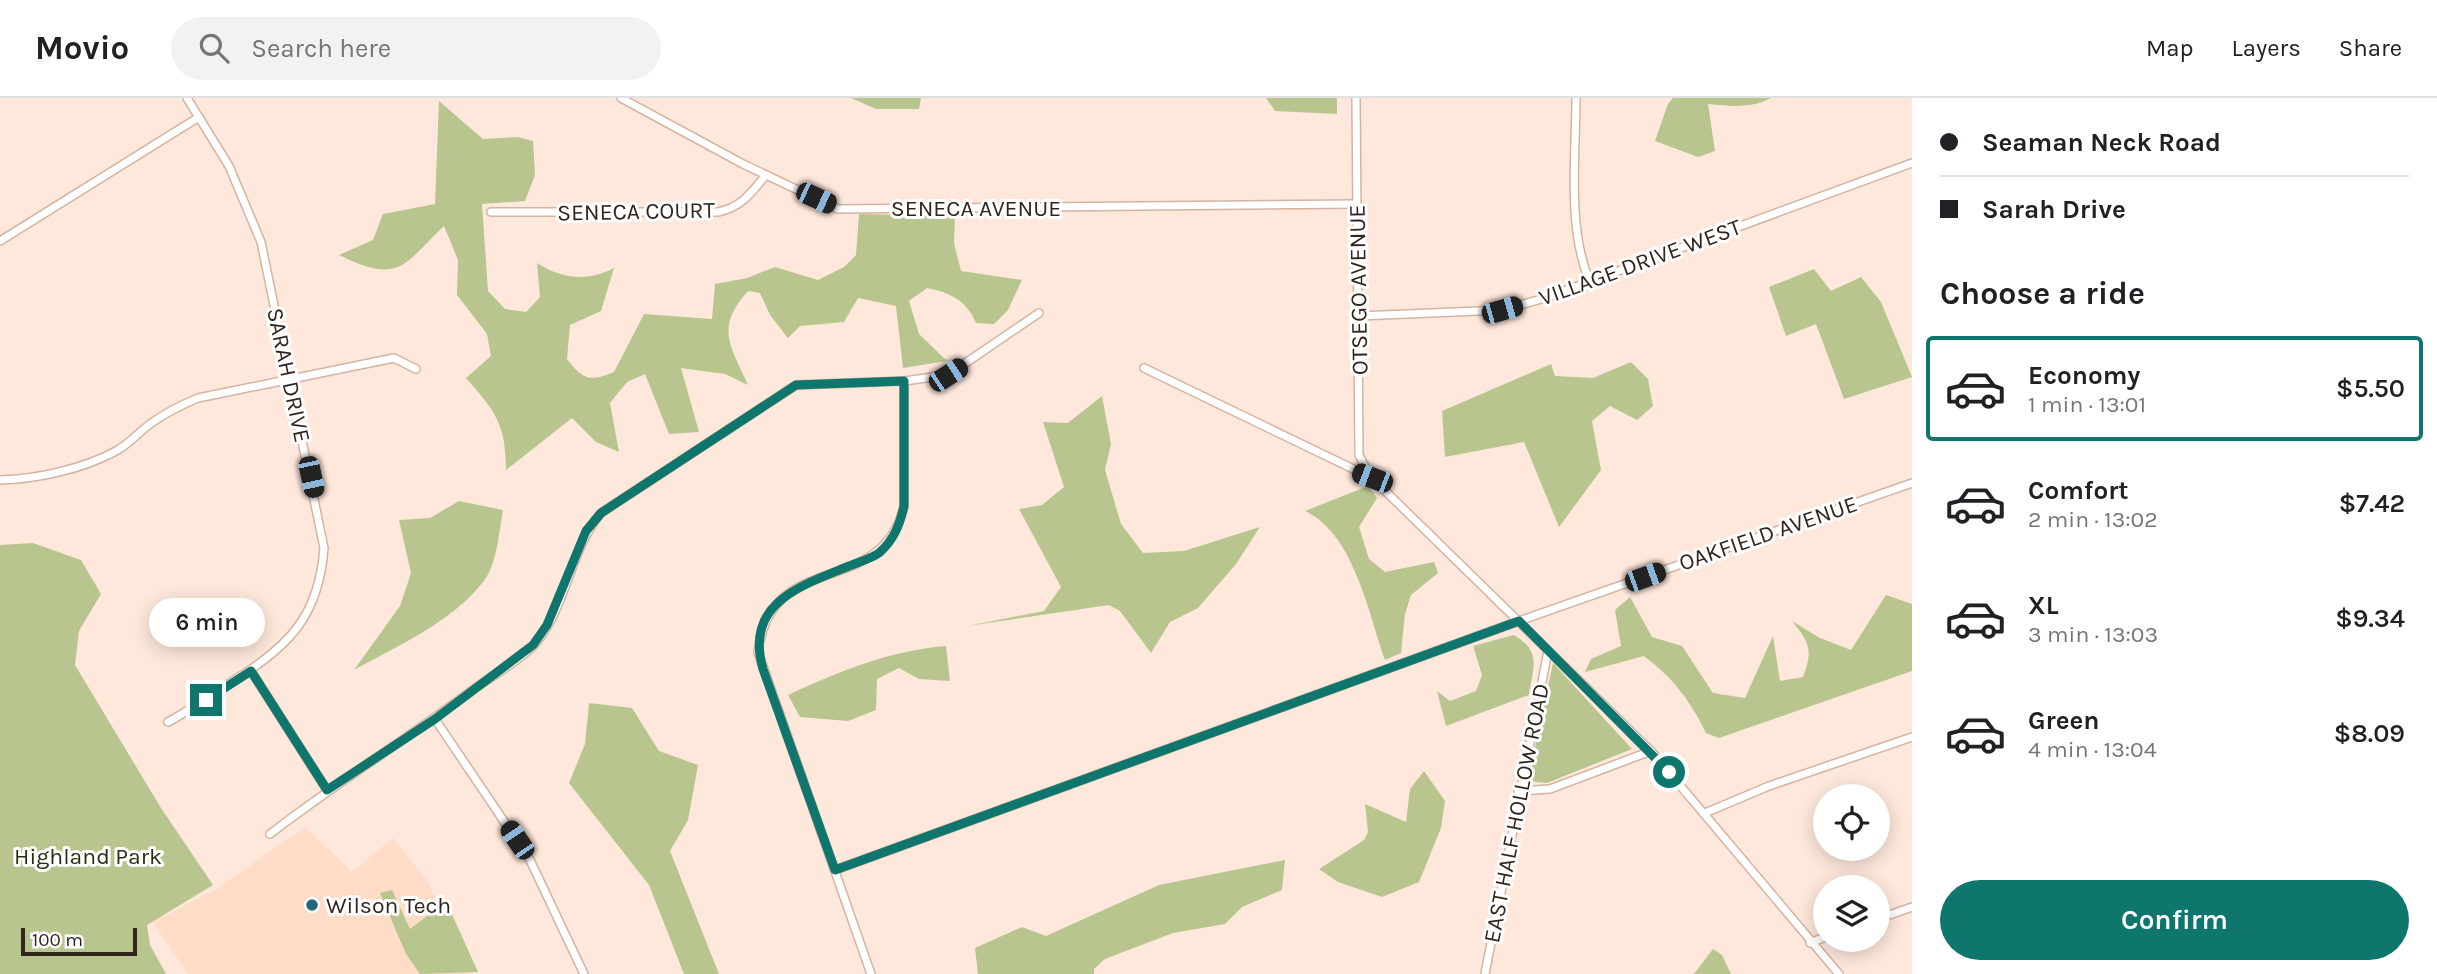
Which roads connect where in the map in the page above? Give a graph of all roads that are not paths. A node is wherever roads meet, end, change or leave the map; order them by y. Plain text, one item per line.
1 (187, 98) edge
2 (621, 98) edge
3 (1356, 98) edge
4 (1576, 98) edge
5 (199, 117) junction
6 (1912, 163) edge
7 (766, 175) junction
8 (1357, 204) junction
9 (491, 212) dead end
10 (0, 241) edge
11 (1589, 280) junction
12 (1039, 313) dead end
13 (1359, 316) junction
14 (1144, 368) dead end
15 (416, 369) dead end
16 (290, 379) junction
17 (904, 381) junction
18 (1372, 478) junction
19 (0, 480) edge
20 (1912, 483) edge
21 (1519, 621) junction
22 (1548, 651) junction
23 (251, 671) junction
24 (435, 719) junction
25 (168, 722) dead end
26 (1912, 737) edge
27 (1651, 751) junction
28 (327, 790) junction
29 (1518, 791) junction
30 (1705, 813) junction
31 (270, 834) dead end
32 (835, 870) junction
33 (1912, 907) edge
34 (1890, 915) edge
35 (1813, 942) edge
36 (1810, 943) junction
37 (584, 974) edge
38 (871, 974) edge
39 (1485, 974) edge
40 (1839, 974) edge

1 - 5 street, SARAH DRIVE
2 - 7 street, SENECA AVENUE
3 - 8 street, OTSEGO AVENUE
4 - 11 street
5 - 10 street
5 - 16 street, SARAH DRIVE
6 - 11 street, VILLAGE DRIVE WEST
7 - 8 street, SENECA AVENUE
7 - 9 street, SENECA COURT
8 - 13 street, OTSEGO AVENUE
11 - 13 street, VILLAGE DRIVE WEST
12 - 17 street
13 - 18 street, OTSEGO AVENUE
14 - 18 street
15 - 16 street
16 - 19 street
16 - 23 street, SARAH DRIVE
17 - 24 street
17 - 32 street
18 - 21 street
20 - 21 street, OAKFIELD AVENUE
21 - 22 street
21 - 32 street, OAKFIELD AVENUE
22 - 27 street
22 - 29 street, EAST HALF HOLLOW ROAD
23 - 25 street, SARAH DRIVE
23 - 28 street
24 - 28 street
24 - 37 street
26 - 30 street
27 - 29 street
27 - 30 street
28 - 31 street
29 - 39 street, EAST HALF HOLLOW ROAD
30 - 36 street
32 - 38 street
33 - 34 street
35 - 36 street
36 - 40 street

